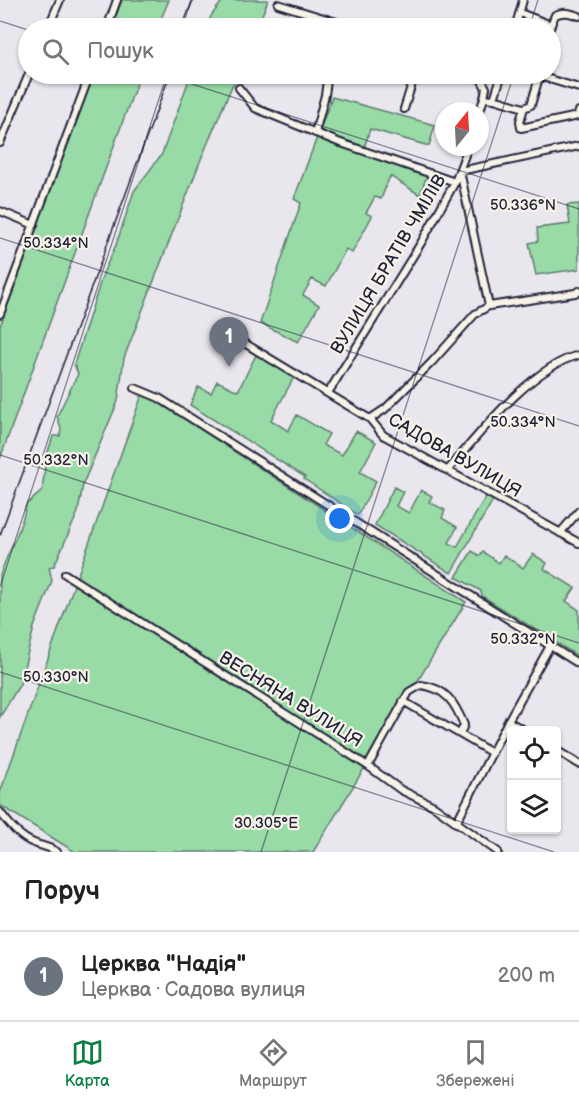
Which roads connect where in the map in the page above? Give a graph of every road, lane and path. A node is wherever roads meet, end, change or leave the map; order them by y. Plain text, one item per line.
1 (60, 0) edge
2 (117, 0) edge
3 (524, 0) edge
4 (278, 4) dead end
5 (520, 13) junction
6 (579, 16) edge
7 (52, 18) edge
8 (111, 18) edge
9 (322, 18) edge
10 (518, 18) edge
11 (531, 18) edge
12 (554, 18) edge
13 (561, 82) edge
14 (25, 84) edge
15 (86, 84) edge
16 (327, 84) edge
17 (412, 84) edge
18 (484, 84) edge
19 (499, 84) edge
20 (537, 84) edge
21 (239, 88) dead end
22 (579, 88) edge
23 (484, 98) junction
24 (494, 99) junction
25 (483, 102) edge
26 (524, 108) junction
27 (404, 109) dead end
28 (579, 111) edge
29 (315, 133) junction
30 (0, 142) edge
31 (579, 146) edge
32 (465, 156) edge
33 (460, 171) junction
34 (455, 182) junction
35 (0, 211) edge
36 (34, 225) junction
37 (579, 291) edge
38 (489, 306) junction
39 (0, 314) edge
40 (226, 332) dead end
41 (579, 355) edge
42 (135, 388) dead end
43 (328, 393) junction
44 (370, 419) junction
45 (448, 470) junction
46 (579, 511) edge
47 (560, 533) junction
48 (579, 543) edge
49 (65, 574) dead end
50 (550, 646) junction
51 (579, 664) edge
52 (404, 701) junction
53 (508, 721) junction
54 (517, 726) edge
55 (460, 734) junction
56 (492, 753) junction
57 (561, 753) edge
58 (579, 764) edge
59 (368, 766) junction
60 (0, 812) edge
61 (456, 823) junction
62 (57, 852) edge
63 (498, 852) edge

1 - 7 street
2 - 8 street
3 - 5 street
4 - 9 street
5 - 10 street
5 - 11 street
6 - 12 street
13 - 22 street
14 - 30 street
15 - 36 street
16 - 29 street
17 - 27 street
18 - 23 street
19 - 24 street
20 - 26 street
21 - 29 street
23 - 24 street
23 - 25 street
24 - 26 street
26 - 28 street
29 - 34 street
31 - 33 street
32 - 33 street, ВУЛИЦЯ БРАТІВ ЧМІЛІВ
33 - 34 street, ВУЛИЦЯ БРАТІВ ЧМІЛІВ
33 - 38 street
34 - 43 street, ВУЛИЦЯ БРАТІВ ЧМІЛІВ
35 - 36 street
36 - 39 street
37 - 38 street
38 - 44 street
40 - 43 street, САДОВА ВУЛИЦЯ
41 - 45 street
42 - 50 street
43 - 44 street, САДОВА ВУЛИЦЯ
44 - 45 street, САДОВА ВУЛИЦЯ
45 - 47 street, САДОВА ВУЛИЦЯ
46 - 47 street
47 - 48 street, САДОВА ВУЛИЦЯ
49 - 59 street, ВЕСНЯНА ВУЛИЦЯ
50 - 51 street
50 - 53 street
52 - 55 street
52 - 55 street
52 - 59 street
53 - 54 street
53 - 56 street
55 - 56 street
56 - 61 street
57 - 58 street
59 - 61 street, ВЕСНЯНА ВУЛИЦЯ
60 - 62 street
61 - 63 street, ВЕСНЯНА ВУЛИЦЯ

